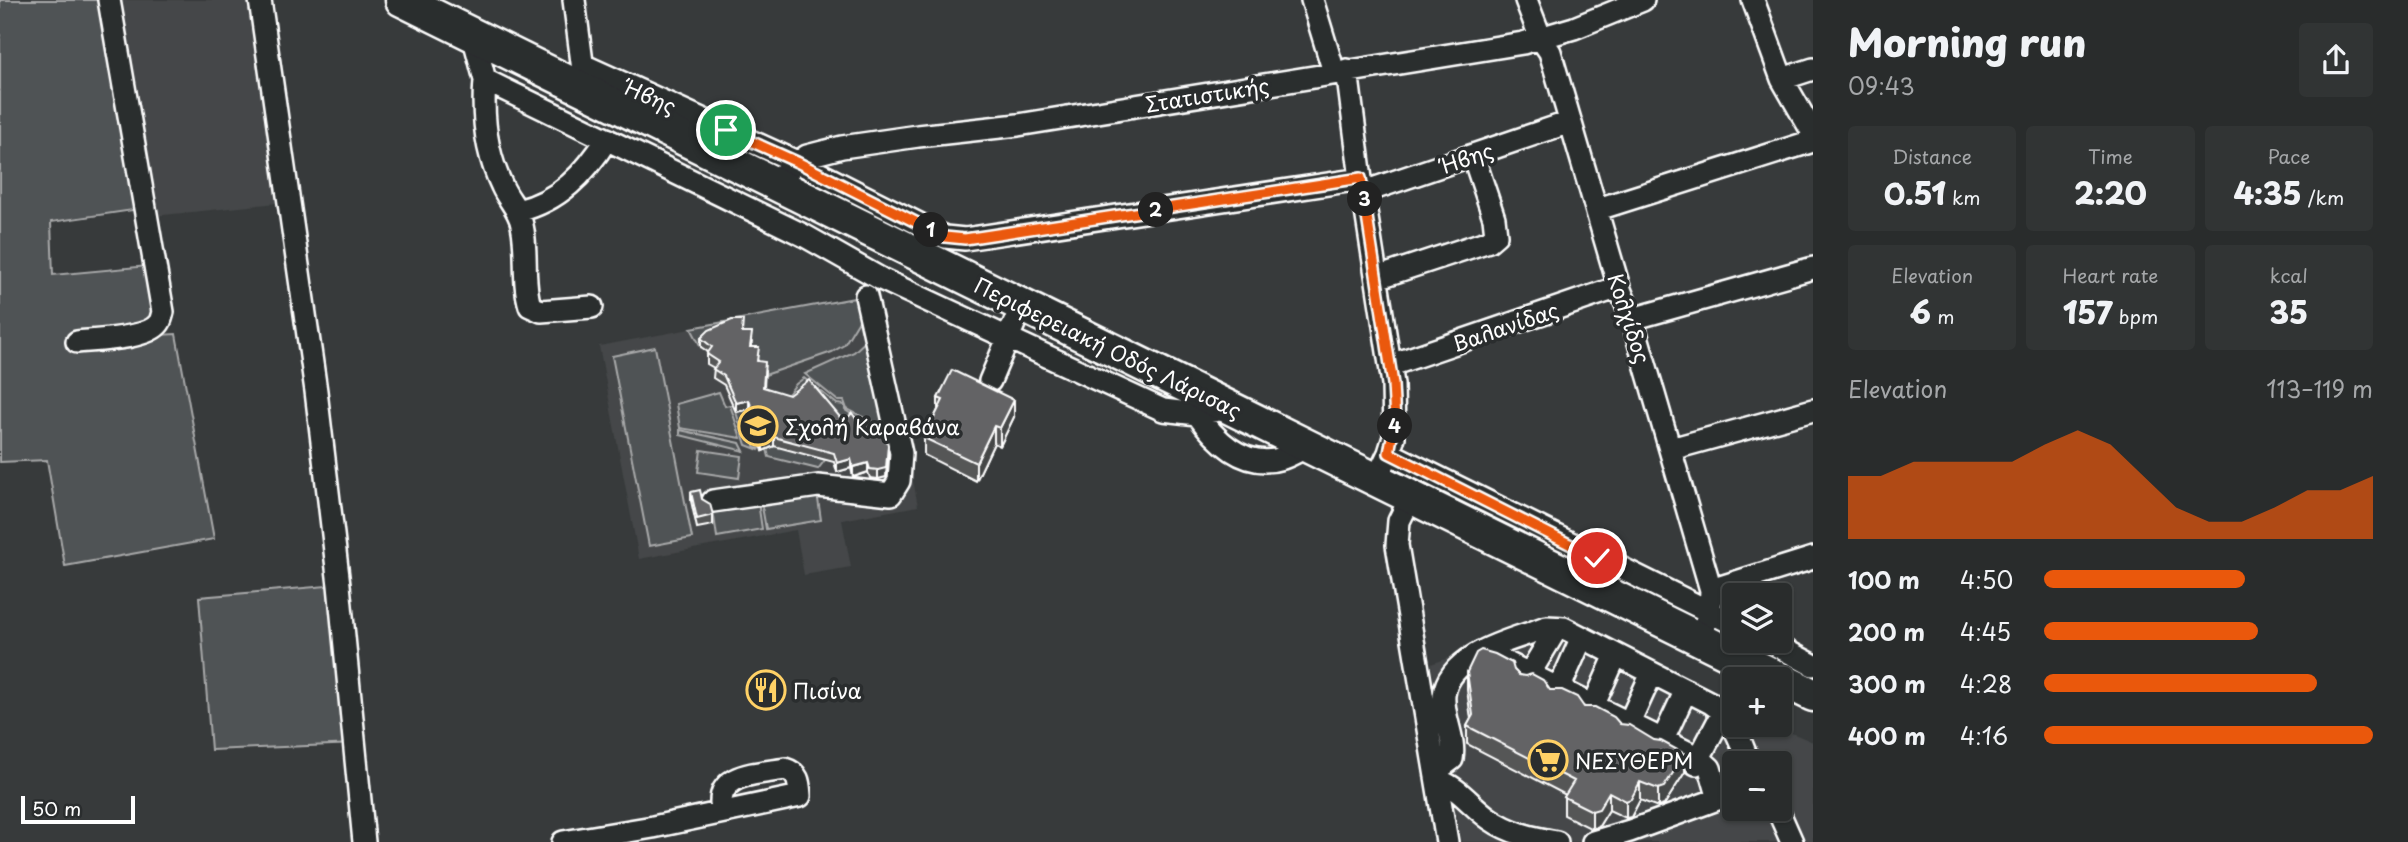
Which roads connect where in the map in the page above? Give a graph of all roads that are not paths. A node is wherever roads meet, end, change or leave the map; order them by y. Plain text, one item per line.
1 (109, 0) edge
2 (260, 0) edge
3 (402, 0) edge
4 (574, 0) edge
5 (1311, 0) edge
6 (1526, 0) edge
7 (1641, 0) edge
8 (1753, 0) edge
9 (473, 35) junction
10 (1541, 39) junction
11 (1813, 69) edge
12 (1341, 71) junction
13 (584, 78) junction
14 (485, 79) junction
15 (1782, 79) junction
16 (1570, 122) junction
17 (1813, 133) edge
18 (607, 139) junction
19 (1813, 141) edge
20 (1473, 155) junction
21 (797, 162) junction
22 (772, 182) junction
23 (1362, 185) junction
24 (1598, 209) junction
25 (518, 211) junction
26 (1813, 268) edge
27 (1377, 278) junction
28 (1619, 287) junction
29 (866, 296) dead end
30 (1022, 305) junction
31 (592, 307) dead end
32 (1632, 318) junction
33 (1007, 337) junction
34 (77, 342) dead end
35 (1391, 365) junction
36 (990, 381) dead end
37 (1231, 408) junction
38 (1813, 410) edge
39 (1196, 414) junction
40 (1308, 446) junction
41 (1671, 449) junction
42 (1383, 467) junction
43 (1411, 497) junction
44 (713, 501) dead end
45 (1813, 558) edge
46 (1711, 590) junction
47 (1722, 624) edge
48 (1704, 625) junction
49 (1550, 631) junction
50 (1580, 641) junction
51 (1479, 653) junction
52 (1615, 659) junction
53 (1755, 661) edge
54 (1813, 665) edge
55 (1524, 676) junction
56 (1650, 677) junction
57 (1557, 692) junction
58 (1684, 693) junction
59 (1813, 695) edge
60 (1591, 709) junction
61 (1722, 710) edge
62 (1722, 719) edge
63 (1628, 727) junction
64 (1661, 743) junction
65 (1698, 761) junction
66 (1437, 776) junction
67 (1721, 798) edge
68 (722, 811) junction
69 (1783, 821) edge
70 (364, 842) edge
71 (563, 842) edge
72 (1447, 842) edge
73 (1557, 842) edge
74 (1593, 842) edge
75 (1792, 842) edge

1 - 34 street
2 - 70 street
3 - 9 highway, Περιφερειακή Οδός Λάρισας
4 - 13 street
5 - 12 street
6 - 10 street, Κολχίδος
7 - 10 street, Στατιστικής
8 - 15 street
9 - 13 highway, Περιφερειακή Οδός Λάρισας
9 - 14 street
10 - 12 street, Στατιστικής
10 - 16 street, Κολχίδος
11 - 15 street
12 - 21 street, Στατιστικής
12 - 23 street
13 - 21 street, Ήβης
13 - 22 highway, Περιφερειακή Οδός Λάρισας
14 - 18 street
14 - 25 street
15 - 17 street
16 - 20 street, Ήβης
16 - 24 street, Κολχίδος
18 - 25 street
18 - 33 street
19 - 24 street
20 - 23 street, Ήβης
20 - 27 street
21 - 22 street, Στατιστικής
21 - 23 street, Ήβης
22 - 30 highway, Περιφερειακή Οδός Λάρισας
23 - 27 street
24 - 28 street, Κολχίδος
25 - 31 street
26 - 32 street
27 - 35 street
28 - 32 street, Κολχίδος
28 - 35 street, Βαλανίδας
29 - 44 street
30 - 33 street
30 - 37 highway, Περιφερειακή Οδός Λάρισας
32 - 41 street, Κολχίδος
33 - 36 street
33 - 39 street
35 - 42 street
37 - 39 street
37 - 40 highway, Περιφερειακή Οδός Λάρισας
38 - 41 street
39 - 40 street
40 - 42 highway, Περιφερειακή Οδός Λάρισας
41 - 46 street, Κολχίδος
42 - 43 highway, Περιφερειακή Οδός Λάρισας
42 - 48 street
43 - 48 highway, Περιφερειακή Οδός Λάρισας
43 - 66 street
45 - 46 street
46 - 48 street, Κολχίδος
47 - 48 street
48 - 53 highway, Περιφερειακή Οδός Λάρισας
49 - 50 street
49 - 51 street
49 - 55 street
50 - 52 street
50 - 57 street
51 - 55 street
51 - 66 street
52 - 56 street
52 - 60 street
53 - 54 street
53 - 59 highway, Περιφερειακή Οδός Λάρισας
55 - 57 street
56 - 58 street
56 - 63 street
57 - 60 street
58 - 61 street
58 - 64 street
60 - 63 street
62 - 65 street
63 - 64 street
64 - 65 street
65 - 67 street
66 - 72 street
66 - 73 street
67 - 74 street
68 - 68 street
68 - 71 street
69 - 75 street

